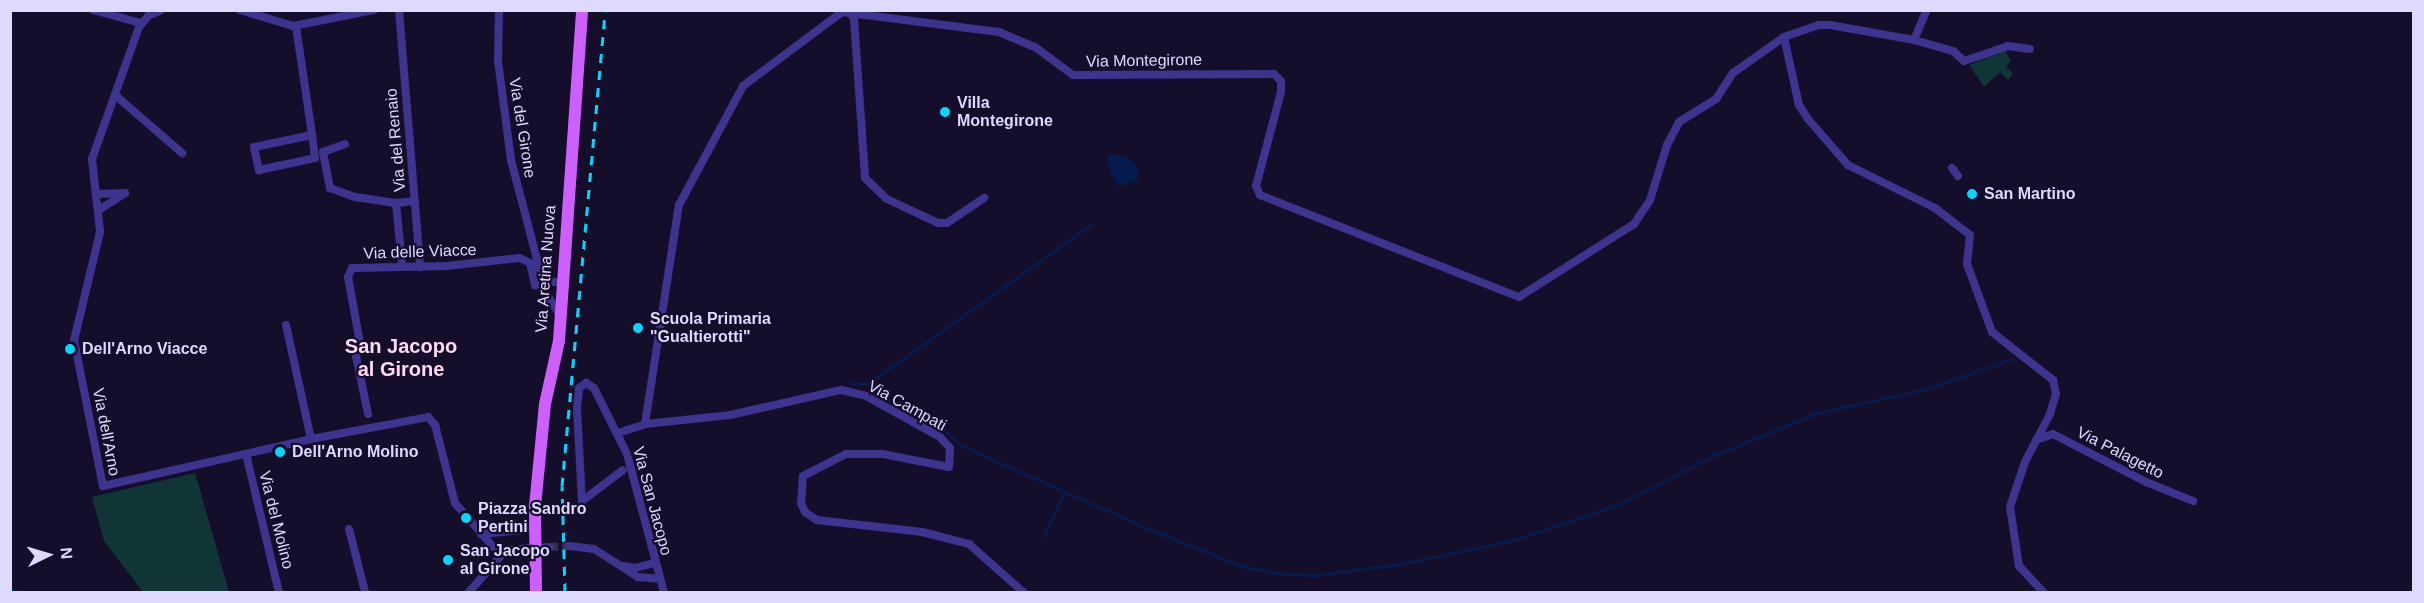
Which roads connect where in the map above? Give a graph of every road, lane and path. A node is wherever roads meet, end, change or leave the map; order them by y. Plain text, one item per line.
1 (93, 10) edge
2 (161, 10) edge
3 (240, 10) edge
4 (374, 10) edge
5 (399, 10) edge
6 (499, 10) edge
7 (582, 10) edge
8 (1927, 10) edge
9 (850, 12) edge
10 (141, 23) junction
11 (296, 26) junction
12 (1784, 37) junction
13 (1914, 40) junction
14 (2030, 49) dead end
15 (115, 95) junction
16 (312, 135) junction
17 (345, 144) dead end
18 (182, 153) dead end
19 (1952, 168) dead end
20 (1958, 176) dead end
21 (96, 195) junction
22 (984, 198) dead end
23 (415, 201) junction
24 (396, 203) junction
25 (99, 210) junction
26 (1962, 247) dead end
27 (1967, 264) junction
28 (402, 265) junction
29 (420, 267) junction
30 (545, 282) junction
31 (561, 282) junction
32 (559, 314) junction
33 (286, 325) dead end
34 (368, 414) dead end
35 (2048, 418) junction
36 (645, 423) junction
37 (618, 433) junction
38 (2053, 434) junction
39 (311, 439) junction
40 (2036, 440) junction
41 (246, 454) junction
42 (623, 470) dead end
43 (2193, 501) dead end
44 (349, 529) dead end
45 (534, 529) junction
46 (480, 534) junction
47 (569, 546) tunnel mouth
48 (534, 547) junction
49 (550, 547) tunnel mouth
50 (501, 556) junction
51 (654, 563) junction
52 (622, 565) junction
53 (659, 579) junction
54 (279, 592) edge
55 (365, 592) edge
56 (469, 592) edge
57 (536, 592) edge
58 (664, 592) edge
59 (1023, 592) edge
60 (2043, 592) edge

1 - 10 street
2 - 10 street
3 - 11 street
4 - 11 street
5 - 23 street, Via del Renaio
6 - 30 street, Via del Girone
7 - 31 main road, Via Aretina Nuova
8 - 13 street
9 - 12 street, Via Montegirone
9 - 22 street
9 - 36 street
10 - 15 street
11 - 16 street
12 - 13 street
12 - 27 street
13 - 14 street
15 - 18 street
15 - 21 street
16 - 16 street
17 - 24 street
19 - 20 street
21 - 25 street
21 - 25 street
23 - 24 street
23 - 29 street, Via del Renaio
24 - 28 street
25 - 41 street, Via dell'Arno
26 - 27 street
27 - 35 street
28 - 29 street, Via delle Viacce
28 - 34 street, Via delle Viacce
29 - 30 street, Via delle Viacce
30 - 31 street
30 - 32 street, Via del Girone
31 - 32 main road, Via Aretina Nuova
32 - 45 main road, Via Aretina Nuova
33 - 39 street
35 - 38 street
35 - 40 street
36 - 37 street, Via Campati
36 - 59 street, Via Campati
37 - 42 street, Via San Jacopo
37 - 51 street, Via San Jacopo
38 - 40 street, Via Palagetto
38 - 43 street, Via Palagetto
39 - 41 street, Via dell'Arno
39 - 46 street, Via dell'Arno
40 - 60 street
41 - 54 street, Via del Molino
44 - 55 street
45 - 46 street
45 - 48 main road, Via Aretina Nuova
46 - 50 street
47 - 52 street
48 - 49 street
48 - 50 street
48 - 57 main road, Via Aretina Nuova
50 - 56 street
51 - 52 street
51 - 53 street, Via San Jacopo
52 - 53 street
53 - 58 street, Via San Jacopo

